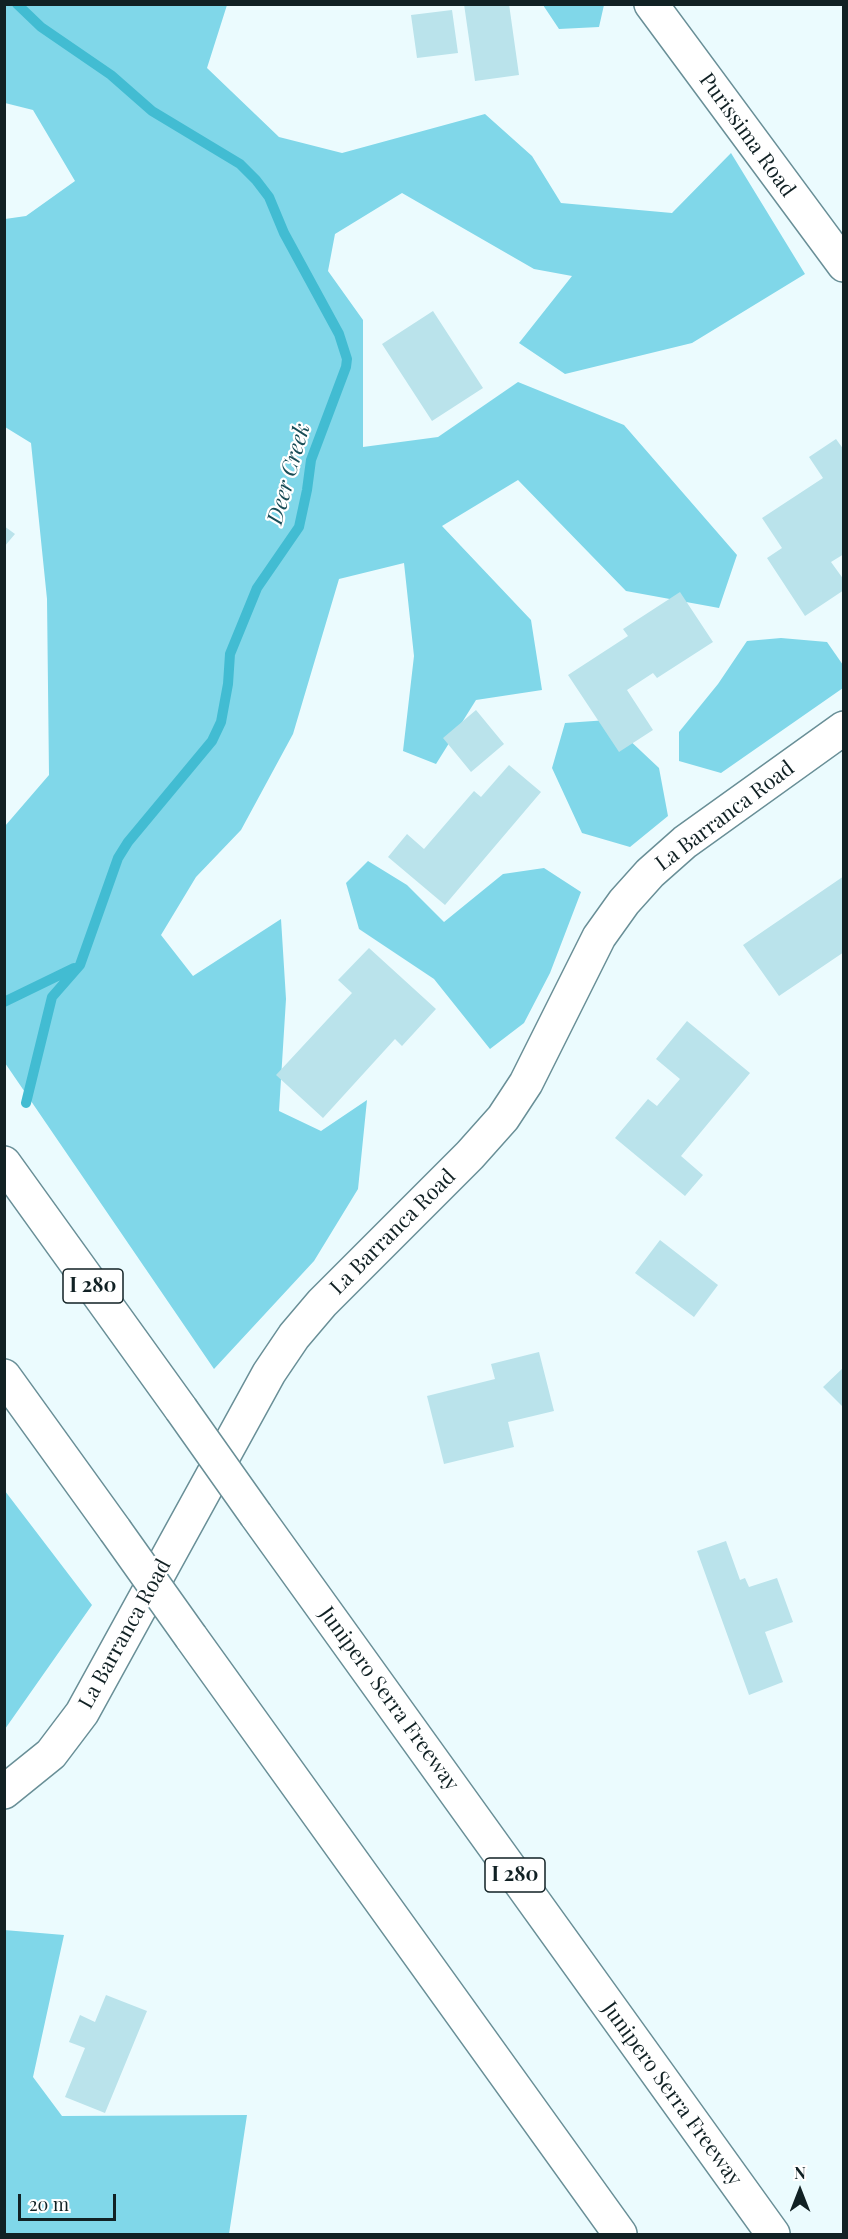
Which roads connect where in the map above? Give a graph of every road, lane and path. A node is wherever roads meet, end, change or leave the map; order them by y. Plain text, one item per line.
1 (651, 4) edge
2 (843, 265) edge
3 (843, 728) edge
4 (4, 1163) edge
5 (4, 1376) edge
6 (4, 1792) edge
7 (621, 2235) edge
8 (773, 2235) edge

1 - 2 main road, Purissima Road
3 - 6 main road, La Barranca Road
4 - 8 main road, Junipero Serra Freeway / I 280, bridge
5 - 7 main road, bridge

